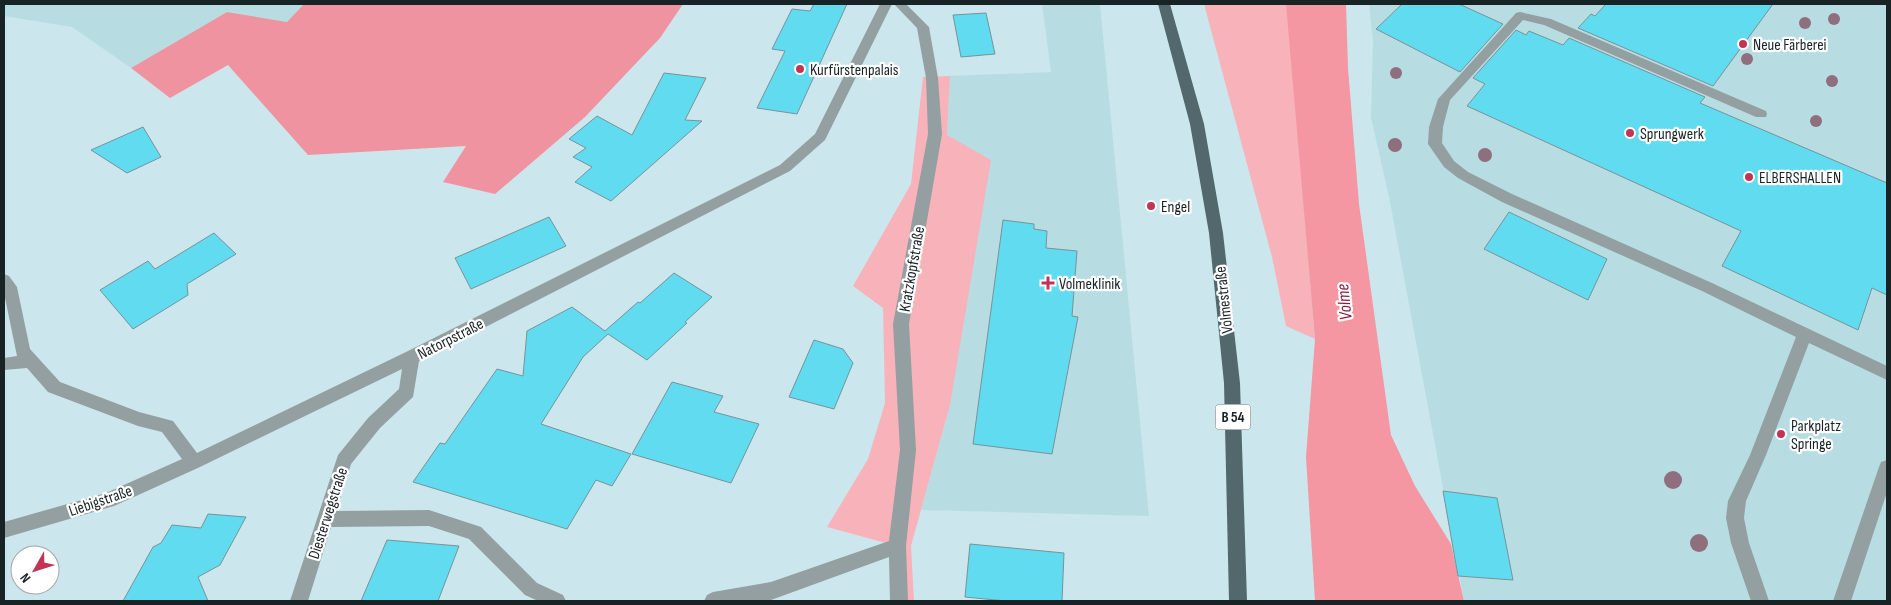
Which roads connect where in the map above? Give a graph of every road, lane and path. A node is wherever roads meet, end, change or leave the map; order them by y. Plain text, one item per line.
1 (886, 4) edge
2 (900, 4) edge
3 (1164, 4) edge
4 (1761, 114) dead end
5 (4, 280) edge
6 (1805, 333) junction
7 (412, 358) junction
8 (31, 361) junction
9 (4, 364) edge
10 (1887, 373) edge
11 (194, 462) junction
12 (1887, 467) edge
13 (325, 519) junction
14 (4, 530) edge
15 (898, 546) junction
16 (299, 601) edge
17 (557, 601) edge
18 (713, 601) edge
19 (899, 601) edge
20 (1238, 601) edge
21 (1760, 601) edge
22 (1842, 601) edge

1 - 7 street, Natorpstraße
2 - 15 street, Kratzkopfstraße
3 - 20 main road, Volmestraße / B 54
4 - 6 street
5 - 8 street
6 - 10 street
6 - 21 street
7 - 11 street, Natorpstraße
7 - 13 street, Diesterwegstraße
8 - 9 street
8 - 11 street
11 - 14 street, Liebigstraße
12 - 22 street
13 - 16 street, Diesterwegstraße
13 - 17 street
15 - 18 street
15 - 19 street, Kratzkopfstraße

